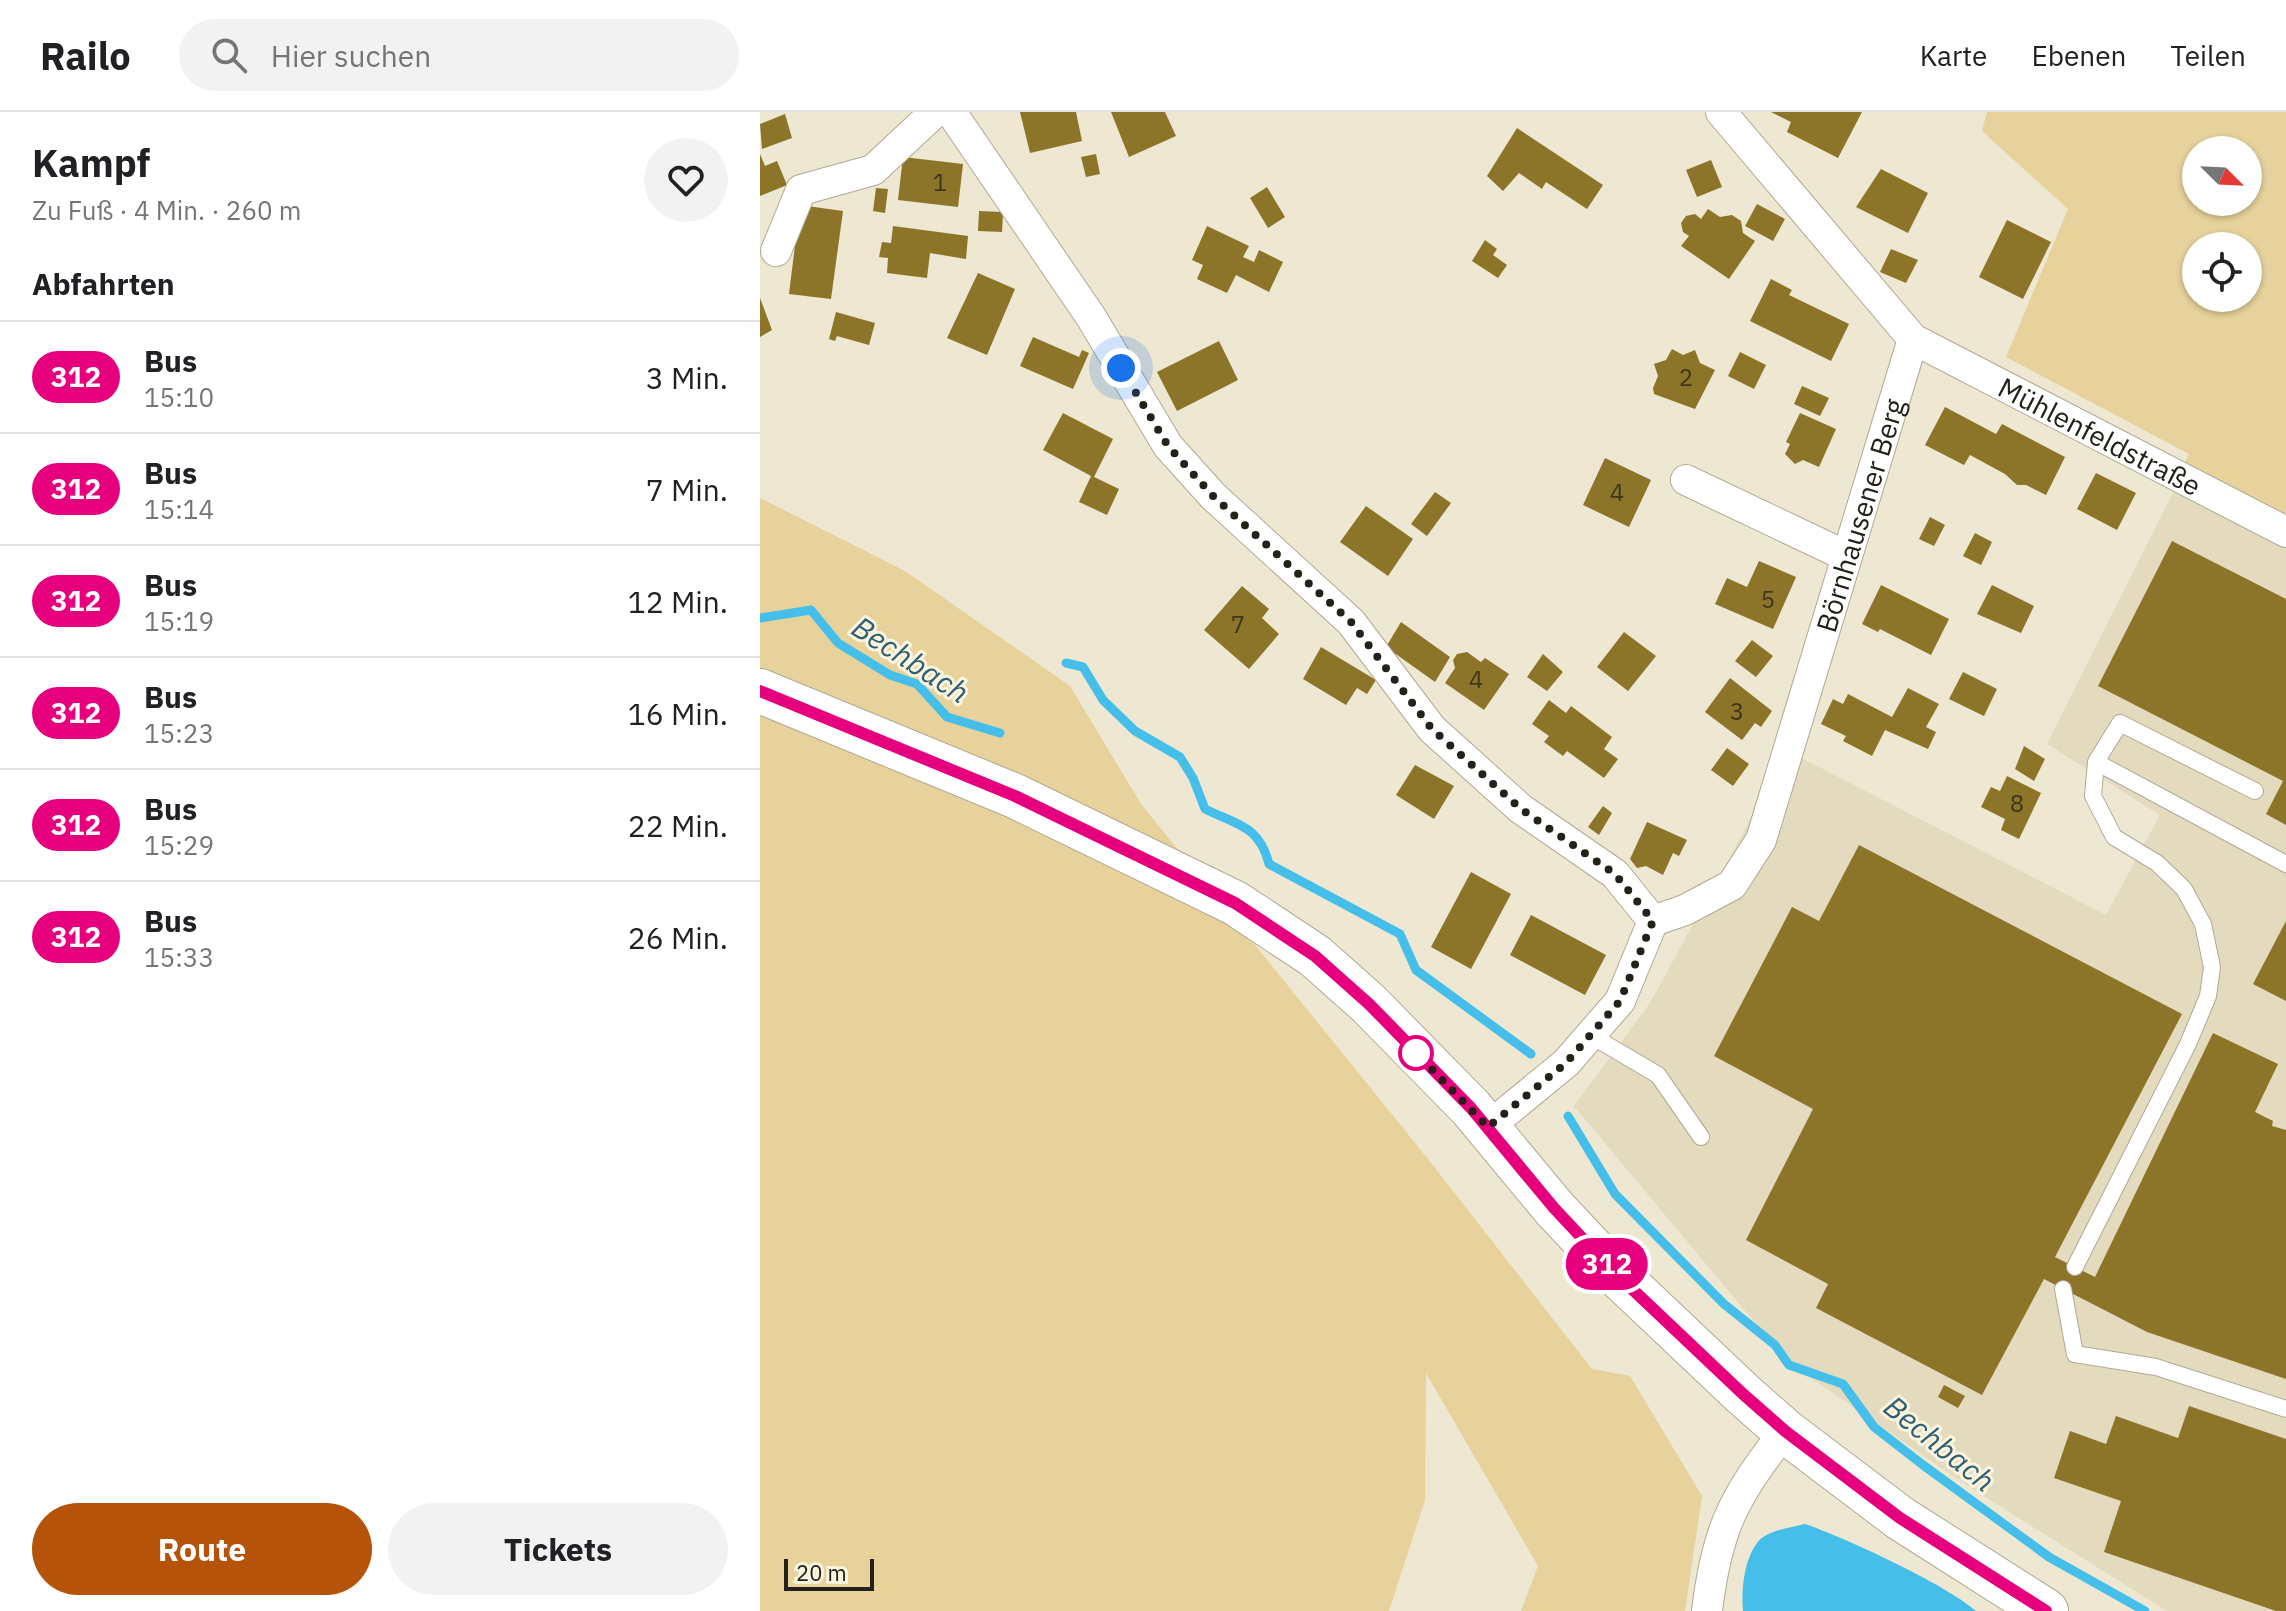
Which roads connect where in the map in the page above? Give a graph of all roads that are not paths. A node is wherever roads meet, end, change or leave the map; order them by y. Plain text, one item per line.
1 (935, 112) edge
2 (951, 112) edge
3 (1721, 112) edge
4 (776, 251) dead end
5 (1913, 339) junction
6 (1686, 480) dead end
7 (2286, 532) edge
8 (1846, 556) junction
9 (760, 691) edge
10 (2096, 762) junction
11 (2255, 791) dead end
12 (2286, 864) edge
13 (1653, 921) junction
14 (1590, 1035) junction
15 (1479, 1117) junction
16 (1701, 1137) dead end
17 (2075, 1267) dead end
18 (2063, 1289) dead end
19 (2286, 1409) edge
20 (1785, 1431) junction
21 (1707, 1611) edge
22 (2046, 1611) edge

1 - 4 street
2 - 13 street
3 - 5 street
5 - 7 street, Mühlenfeldstraße
5 - 8 street, Börnhausener Berg
6 - 8 street
8 - 13 street, Börnhausener Berg
9 - 15 main road
10 - 11 lane
10 - 12 lane
10 - 17 lane
13 - 14 street
14 - 15 street
14 - 16 lane
15 - 20 main road
18 - 19 lane
20 - 21 street
20 - 22 main road

